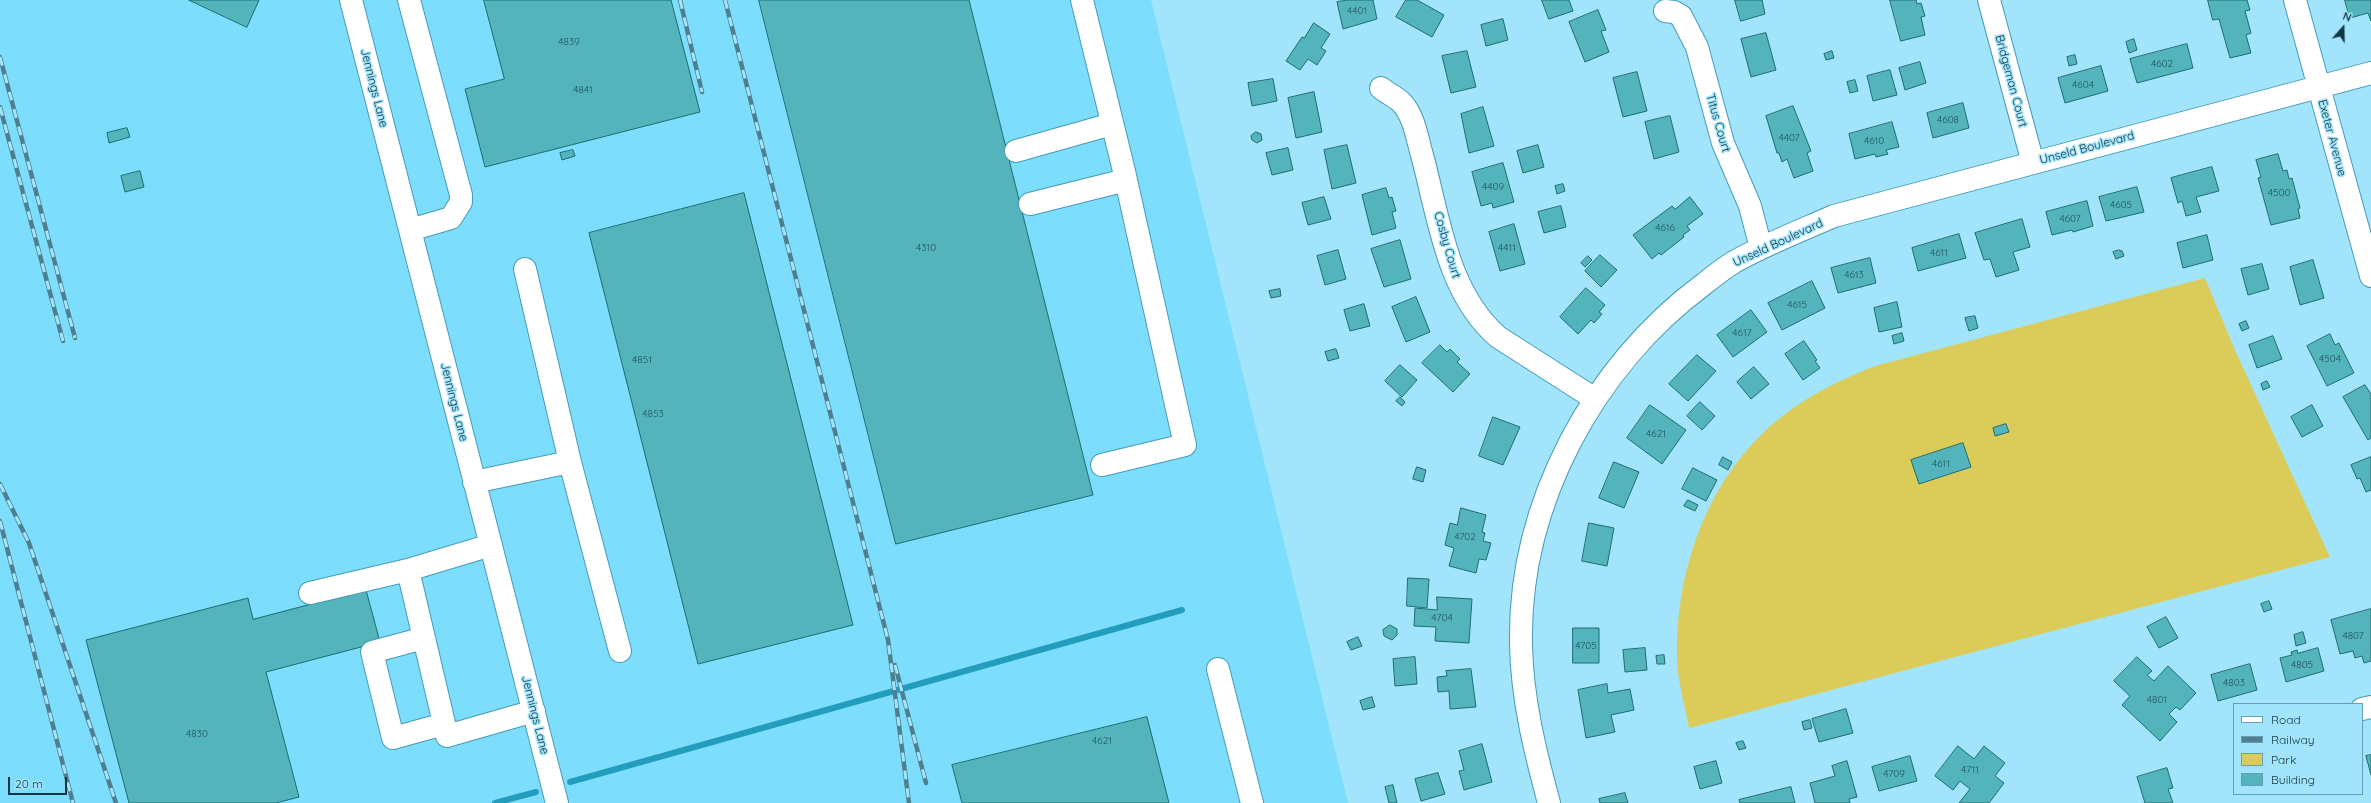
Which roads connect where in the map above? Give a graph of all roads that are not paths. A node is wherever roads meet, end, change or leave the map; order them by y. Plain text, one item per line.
1 (351, 0) edge
2 (409, 0) edge
3 (1082, 0) edge
4 (1989, 0) edge
5 (2295, 0) edge
6 (1665, 11) dead end
7 (2371, 73) edge
8 (2319, 87) junction
9 (1381, 88) dead end
10 (1112, 124) junction
11 (1016, 151) dead end
12 (2034, 163) junction
13 (1126, 180) junction
14 (1030, 204) dead end
15 (410, 230) junction
16 (1762, 248) junction
17 (525, 269) dead end
18 (2371, 276) edge
19 (1595, 399) junction
20 (570, 462) junction
21 (1102, 465) dead end
22 (474, 482) junction
23 (491, 545) junction
24 (408, 570) junction
25 (310, 593) dead end
26 (424, 638) junction
27 (620, 651) dead end
28 (1218, 669) dead end
29 (534, 711) junction
30 (444, 724) junction
31 (557, 803) edge
32 (1252, 803) edge
33 (1549, 803) edge

1 - 15 street, Jennings Lane
2 - 15 street
3 - 10 street
4 - 12 street, Bridgeman Court
5 - 8 street, Exeter Avenue
6 - 16 street, Titus Court
7 - 8 street, Unseld Boulevard
8 - 12 street, Unseld Boulevard
8 - 18 street, Exeter Avenue
9 - 19 street, Cosby Court
10 - 11 street
10 - 13 street
12 - 16 street, Unseld Boulevard
13 - 14 street
13 - 21 street
15 - 22 street, Jennings Lane
16 - 19 street, Unseld Boulevard
17 - 20 street
19 - 33 street, Unseld Boulevard
20 - 22 street
20 - 27 street
22 - 23 street, Jennings Lane
23 - 24 street
23 - 29 street, Jennings Lane
24 - 25 street
24 - 26 street
26 - 30 street
26 - 30 street
28 - 32 street
29 - 30 street
29 - 31 street, Jennings Lane

